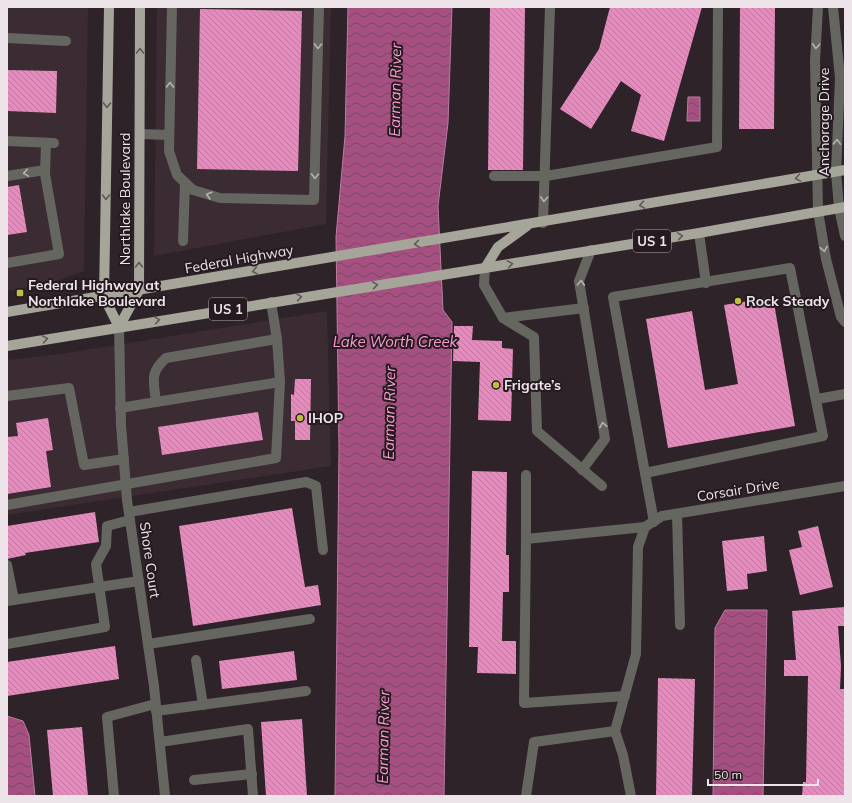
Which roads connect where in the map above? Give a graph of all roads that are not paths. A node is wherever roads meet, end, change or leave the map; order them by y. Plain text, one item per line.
1 (109, 7) edge
2 (140, 7) edge
3 (172, 7) edge
4 (319, 7) edge
5 (550, 7) edge
6 (718, 7) edge
7 (818, 7) edge
8 (833, 7) edge
9 (7, 38) edge
10 (66, 41) dead end
11 (140, 134) junction
12 (169, 135) junction
13 (7, 141) edge
14 (45, 170) junction
15 (841, 171) edge
16 (816, 175) junction
17 (7, 176) edge
18 (494, 176) dead end
19 (546, 176) junction
20 (185, 183) junction
21 (842, 207) edge
22 (818, 211) junction
23 (543, 223) junction
24 (528, 225) junction
25 (699, 233) junction
26 (845, 236) edge
27 (183, 241) dead end
28 (591, 250) junction
29 (7, 263) edge
30 (485, 268) junction
31 (706, 283) junction
32 (138, 290) junction
33 (104, 297) junction
34 (271, 302) junction
35 (584, 308) junction
36 (7, 312) edge
37 (503, 318) junction
38 (845, 322) edge
39 (119, 327) junction
40 (277, 339) junction
41 (7, 346) edge
42 (280, 382) junction
43 (845, 394) edge
44 (7, 396) edge
45 (817, 399) junction
46 (156, 402) junction
47 (120, 408) junction
48 (124, 459) junction
49 (582, 470) junction
50 (645, 473) junction
51 (526, 475) dead end
52 (126, 485) junction
53 (602, 486) dead end
54 (845, 486) edge
55 (7, 505) edge
56 (677, 514) junction
57 (129, 516) junction
58 (647, 527) junction
59 (526, 539) junction
60 (323, 550) dead end
61 (7, 565) edge
62 (139, 581) junction
63 (100, 587) junction
64 (11, 600) edge
65 (310, 619) dead end
66 (680, 625) dead end
67 (7, 644) edge
68 (148, 644) junction
69 (196, 660) dead end
70 (306, 691) dead end
71 (625, 696) junction
72 (203, 705) junction
73 (156, 708) junction
74 (615, 731) junction
75 (160, 742) junction
76 (252, 774) junction
77 (194, 780) dead end
78 (114, 796) edge
79 (165, 796) edge
80 (253, 796) edge
81 (526, 796) edge
82 (631, 796) edge

1 -> 33 main road, Northlake Boulevard
11 -> 2 main road, Northlake Boulevard
12 -> 3 street
4 -> 20 street
5 - 19 street
6 - 19 street
7 -> 16 street, Anchorage Drive
15 -> 8 street, Anchorage Drive
9 - 10 street
11 - 12 street
32 -> 11 main road, Northlake Boulevard
12 - 20 street
13 - 14 street
14 -> 17 street
14 - 29 street
15 - 16 main road, US 1
15 - 21 street, Anchorage Drive
16 - 22 street, Anchorage Drive
16 -> 23 main road, US 1
18 - 19 street
19 -> 23 street
20 - 27 street
21 - 22 main road, US 1 / US 1
21 - 26 street, Anchorage Drive
22 - 25 main road, US 1 / US 1
22 -> 38 street, Anchorage Drive
23 - 24 main road, US 1
24 - 30 main road
24 -> 32 main road, Federal Highway / US 1
28 -> 25 main road, US 1 / US 1
25 - 31 street
30 -> 28 main road, US 1 / US 1
35 -> 28 street
34 -> 30 main road, US 1 / US 1
30 - 37 street
31 - 45 street
31 - 50 street
32 - 33 main road, Federal Highway / US 1
32 - 39 main road, Northlake Boulevard
33 - 36 main road, Federal Highway / US 1
33 - 39 main road, Northlake Boulevard
39 -> 34 main road, US 1
34 - 40 street
35 - 37 street
49 -> 35 street
37 - 49 street
41 -> 39 main road, US 1
39 - 47 street, Shore Court
40 - 42 street
40 - 46 street
42 - 46 street
42 - 52 street
43 - 45 street
44 - 48 street
45 - 50 street
46 - 47 street
47 - 48 street, Shore Court
48 - 52 street, Shore Court
49 - 53 street
50 - 58 street
51 - 59 street
52 - 55 street
52 - 57 street, Shore Court
54 - 56 street, Corsair Drive
56 - 58 street, Corsair Drive
56 - 66 street
57 - 60 street
57 - 62 street, Shore Court
57 - 63 street
58 - 59 street, Corsair Drive
58 - 71 street
59 - 71 street
61 - 64 street
62 - 63 street
62 - 68 street, Shore Court
63 - 64 street
63 - 67 street
65 - 68 street
68 - 73 street, Shore Court
69 - 72 street
70 - 72 street
71 - 74 street
72 - 73 street
73 - 75 street, Shore Court
73 - 78 street
74 - 81 street
74 - 82 street
75 - 76 street
75 - 79 street, Shore Court
76 - 77 street
76 - 80 street

